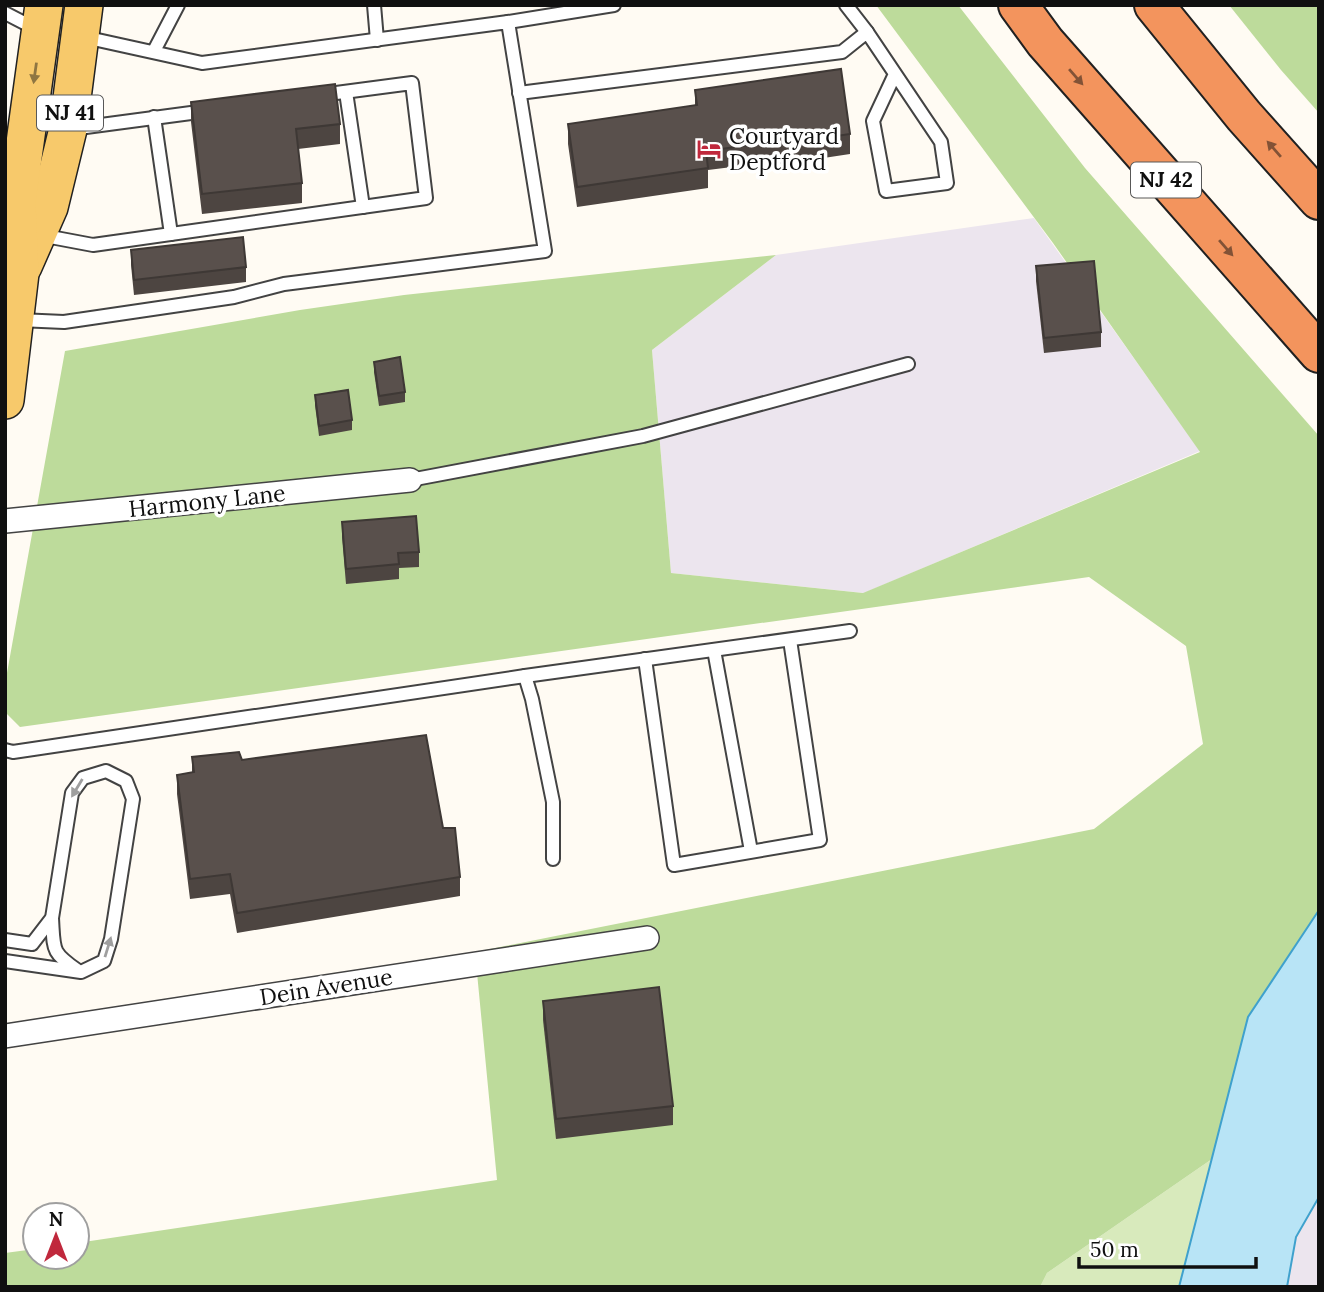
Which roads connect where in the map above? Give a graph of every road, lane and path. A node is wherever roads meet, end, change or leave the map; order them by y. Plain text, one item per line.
1 (178, 5) edge
2 (374, 5) edge
3 (614, 5) edge
4 (846, 5) edge
5 (996, 5) edge
6 (1018, 5) edge
7 (1154, 5) edge
8 (5, 13) edge
9 (42, 18) edge
10 (82, 21) edge
11 (508, 22) junction
12 (867, 32) junction
13 (377, 40) junction
14 (1045, 42) junction
15 (155, 51) junction
16 (895, 74) junction
17 (346, 92) junction
18 (519, 93) junction
19 (305, 97) edge
20 (223, 108) edge
21 (155, 117) junction
22 (68, 129) junction
23 (1319, 200) edge
24 (363, 207) junction
25 (37, 234) junction
26 (171, 234) junction
27 (20, 273) junction
28 (12, 328) edge
29 (1319, 353) edge
30 (908, 364) dead end
31 (5, 400) edge
32 (410, 480) joint
33 (5, 522) edge
34 (850, 631) dead end
35 (790, 640) junction
36 (715, 650) junction
37 (645, 659) junction
38 (525, 676) junction
39 (5, 750) edge
40 (751, 851) junction
41 (553, 859) dead end
42 (52, 918) junction
43 (647, 938) dead end
44 (5, 940) edge
45 (5, 961) edge
46 (81, 972) junction
47 (5, 1036) edge

1 - 15 lane
2 - 13 lane
3 - 11 lane
4 - 12 lane
5 - 14 highway
6 - 14 highway, NJ 42
23 -> 7 highway
8 - 9 lane
9 -> 27 main road, NJ 41
10 - 15 lane
10 - 22 main road, NJ 41
11 - 13 lane
11 - 18 lane
12 - 16 lane
12 - 18 lane
13 - 15 lane
14 -> 29 highway, NJ 42
16 - 16 lane
17 - 19 lane
17 - 24 lane
17 - 24 lane
18 - 28 lane
20 - 21 lane
21 - 22 lane
21 - 26 lane
22 - 25 main road, NJ 41
24 - 26 lane
25 - 26 lane
25 - 27 main road, NJ 41
27 - 28 main road, NJ 41
28 - 31 main road, NJ 41
30 - 32 lane
32 - 33 street, Harmony Lane
34 - 35 lane
35 - 36 lane
35 - 40 lane
36 - 37 lane
36 - 40 lane
37 - 38 lane
37 - 40 lane
38 - 39 lane
38 - 41 lane
42 - 44 lane
42 - 46 lane
46 -> 42 lane
43 - 47 street, Dein Avenue
45 - 46 lane

